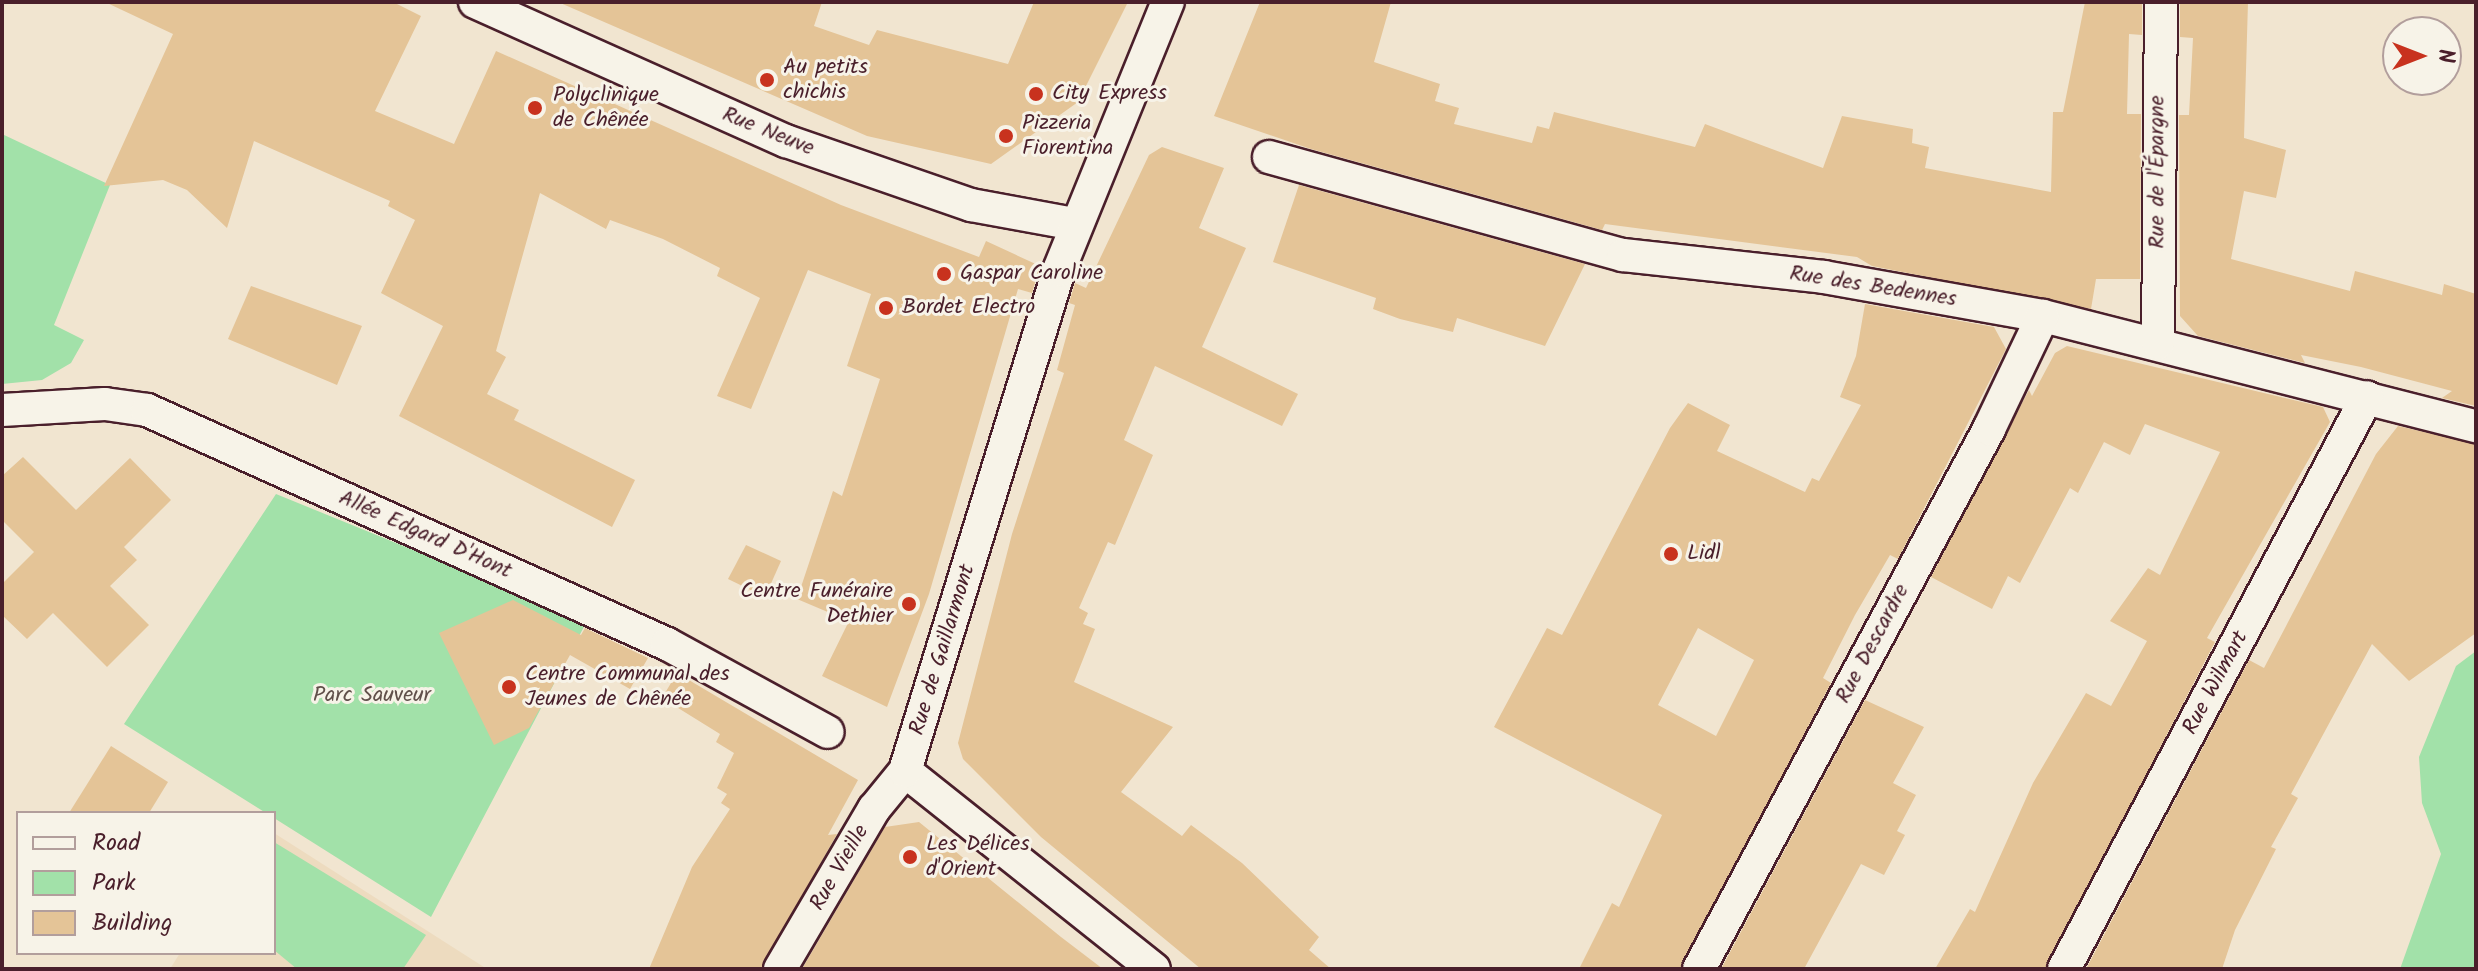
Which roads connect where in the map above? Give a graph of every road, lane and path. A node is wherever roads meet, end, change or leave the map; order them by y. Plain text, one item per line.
1 (475, 2) edge
2 (1168, 2) edge
3 (2161, 2) edge
4 (1269, 157) dead end
5 (1075, 224) junction
6 (2043, 316) junction
7 (2158, 343) junction
8 (2367, 397) junction
9 (2, 410) edge
10 (2476, 426) edge
11 (828, 732) dead end
12 (905, 771) junction
13 (780, 969) edge
14 (1154, 969) edge
15 (1699, 969) edge
16 (2064, 969) edge

1 - 5 street, Rue Neuve
2 - 5 street, Rue de Gaillarmont
3 - 7 street, Rue de l'Épargne
4 - 6 street, Rue des Bedennes
5 - 12 street, Rue de Gaillarmont
6 - 7 street, Rue des Bedennes
6 - 15 street, Rue Descardre
7 - 8 street, Rue des Bedennes
8 - 10 street, Rue des Bedennes
8 - 16 street, Rue Wilmart
9 - 11 street, Allée Edgard D'Hont
12 - 13 street, Rue Vieille
12 - 14 street

